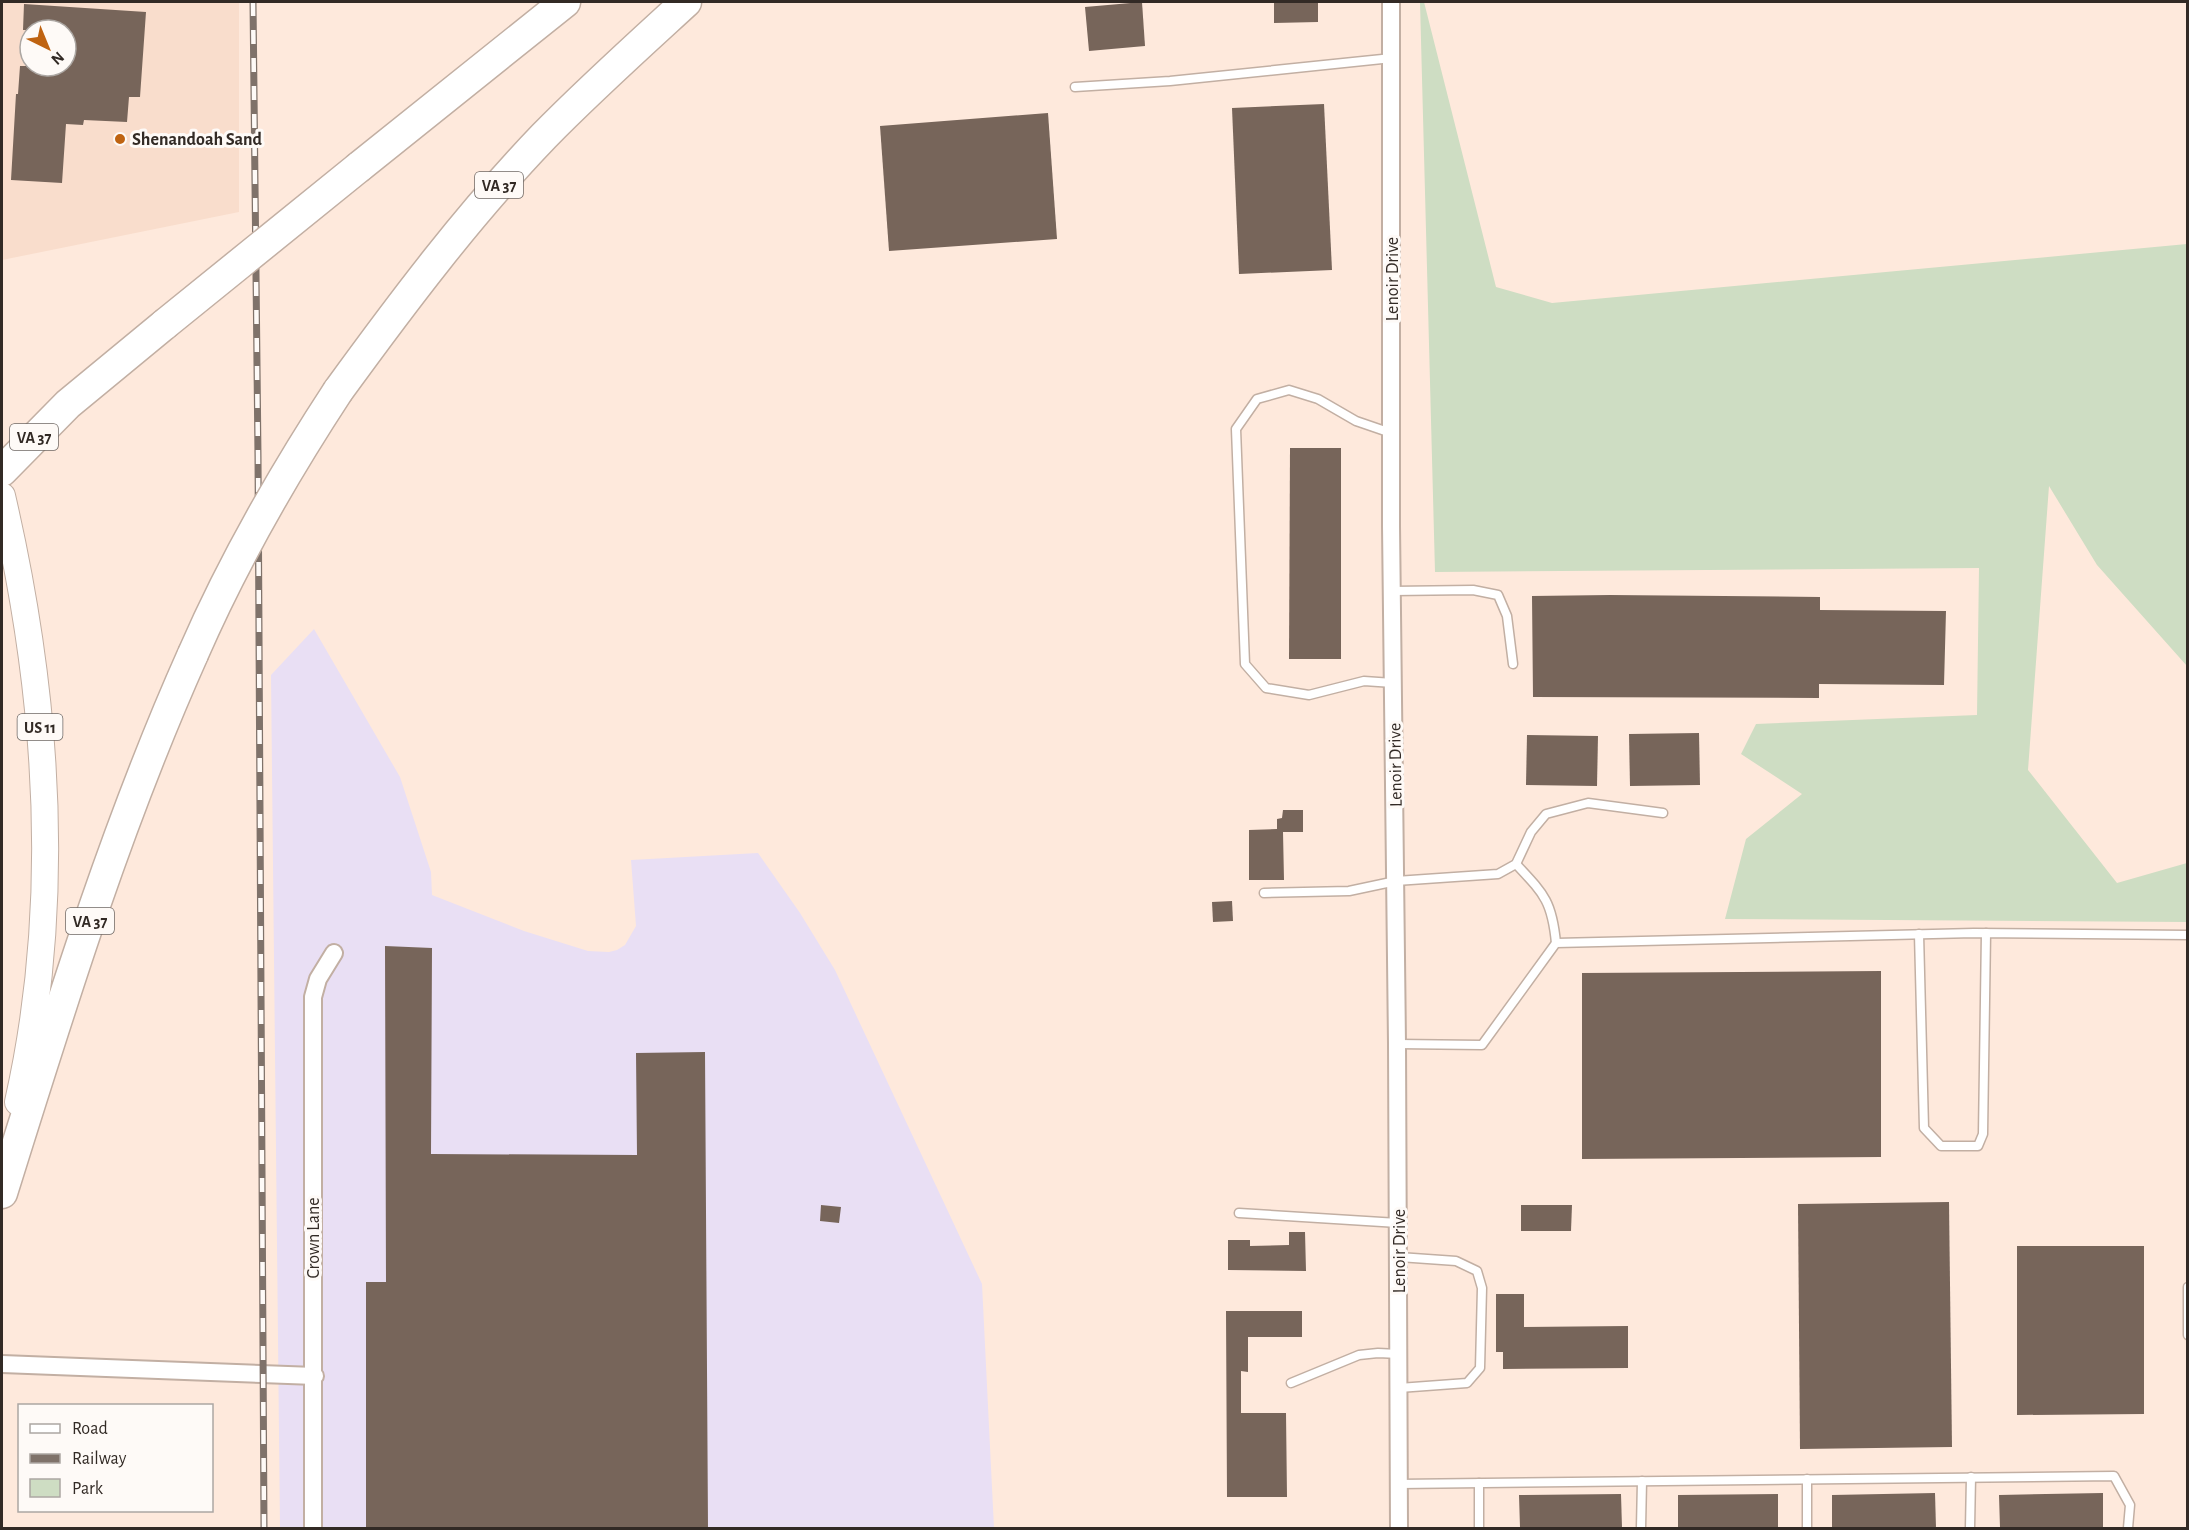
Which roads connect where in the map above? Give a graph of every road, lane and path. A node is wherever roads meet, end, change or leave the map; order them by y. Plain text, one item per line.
1 (565, 2) edge
2 (686, 2) edge
3 (1391, 2) edge
4 (1393, 58) junction
5 (1076, 87) dead end
6 (1391, 433) junction
7 (2, 471) edge
8 (2, 496) edge
9 (1392, 591) junction
10 (1513, 664) dead end
11 (1393, 683) junction
12 (1663, 813) dead end
13 (1516, 864) junction
14 (1396, 881) junction
15 (1264, 893) dead end
16 (1986, 933) junction
17 (1919, 934) junction
18 (2187, 935) edge
19 (1556, 943) junction
20 (334, 953) dead end
21 (1398, 1044) junction
22 (2, 1176) edge
23 (2, 1193) edge
24 (1239, 1213) dead end
25 (1399, 1223) junction
26 (1399, 1257) junction
27 (2187, 1287) edge
28 (2187, 1317) edge
29 (2187, 1335) edge
30 (1400, 1354) junction
31 (2, 1364) edge
32 (315, 1376) junction
33 (1292, 1383) dead end
34 (1399, 1388) junction
35 (1971, 1477) junction
36 (1807, 1479) junction
37 (1642, 1481) junction
38 (1479, 1483) junction
39 (1400, 1484) junction
40 (313, 1528) edge
41 (1400, 1528) edge
42 (1479, 1528) edge
43 (1641, 1528) edge
44 (1807, 1528) edge
45 (1970, 1528) edge
46 (2128, 1528) edge

1 - 7 highway, VA 37, bridge
2 - 23 highway, VA 37, bridge
3 - 4 street, Lenoir Drive
4 - 5 lane
4 - 6 street, Lenoir Drive
6 - 9 street, Lenoir Drive
6 - 11 lane
8 - 22 main road, US 11
9 - 10 lane
9 - 11 street, Lenoir Drive
11 - 14 street, Lenoir Drive
12 - 13 lane
13 - 14 lane
13 - 19 lane
14 - 15 lane
14 - 21 street, Lenoir Drive
16 - 17 lane
16 - 17 lane
16 - 18 lane
17 - 19 lane
19 - 21 lane
20 - 32 street, Crown Lane
21 - 25 street, Lenoir Drive
24 - 25 lane
25 - 26 street, Lenoir Drive
26 - 30 street, Lenoir Drive
26 - 34 lane
27 - 28 lane
28 - 29 lane
30 - 33 lane
30 - 34 street, Lenoir Drive
31 - 32 street
32 - 40 street, Crown Lane
34 - 39 street, Lenoir Drive
35 - 36 lane
35 - 45 lane
35 - 46 lane
36 - 37 lane
36 - 44 lane
37 - 38 lane
37 - 43 lane
38 - 39 lane
38 - 42 lane
39 - 41 street, Lenoir Drive

